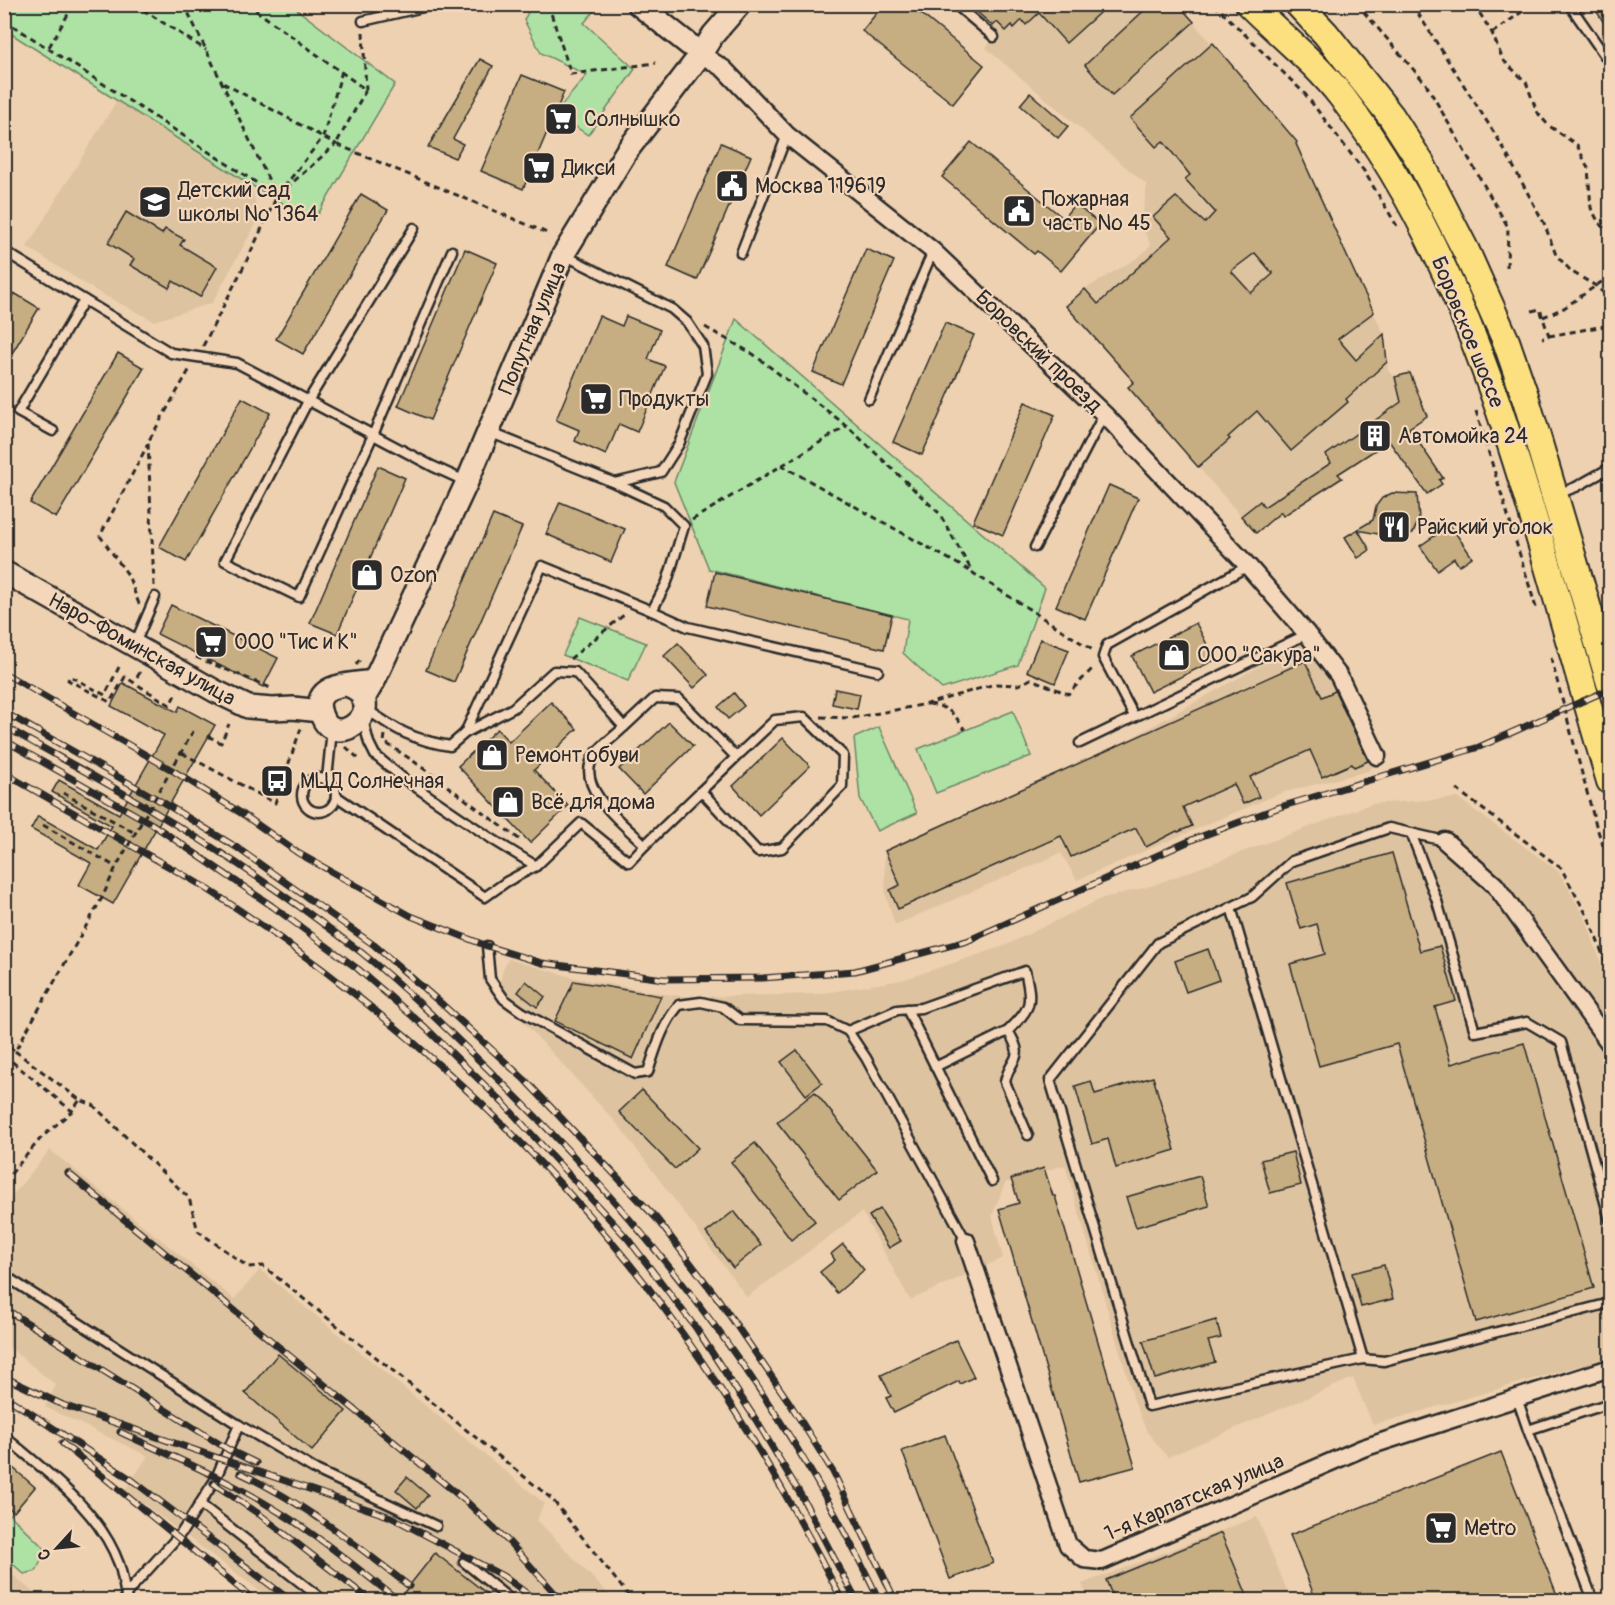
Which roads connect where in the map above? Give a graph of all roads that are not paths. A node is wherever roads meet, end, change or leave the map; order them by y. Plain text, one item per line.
1 (436, 4) edge
2 (638, 4) edge
3 (740, 4) edge
4 (955, 4) edge
5 (1250, 4) edge
6 (1298, 4) edge
7 (1569, 4) edge
8 (363, 21) road end
9 (994, 37) dead end
10 (701, 54) junction
11 (1611, 63) edge
12 (787, 135) junction
13 (414, 228) dead end
14 (933, 251) junction
15 (4, 252) edge
16 (452, 252) dead end
17 (741, 253) dead end
18 (563, 255) junction
19 (84, 300) junction
20 (869, 399) dead end
21 (308, 401) junction
22 (1104, 414) junction
23 (53, 431) dead end
24 (489, 432) junction
25 (373, 435) junction
26 (1611, 468) edge
27 (467, 482) junction
28 (615, 483) junction
29 (1554, 496) junction
30 (1035, 547) dead end
31 (1248, 566) junction
32 (4, 572) edge
33 (155, 597) road end
34 (652, 611) junction
35 (1307, 634) junction
36 (137, 638) junction
37 (878, 671) dead end
38 (375, 681) junction
39 (1611, 683) edge
40 (346, 685) junction
41 (363, 708) junction
42 (1134, 716) junction
43 (326, 719) junction
44 (624, 727) junction
45 (465, 733) junction
46 (1080, 743) dead end
47 (1377, 756) dead end
48 (736, 757) junction
49 (327, 779) junction
50 (1611, 780) edge
51 (701, 791) junction
52 (336, 796) junction
53 (1411, 833) junction
54 (1445, 841) joint
55 (645, 846) junction
56 (536, 866) junction
57 (1231, 907) junction
58 (486, 946) dead end
59 (907, 1009) junction
60 (848, 1031) junction
61 (1008, 1031) junction
62 (1611, 1044) edge
63 (935, 1067) junction
64 (1028, 1135) dead end
65 (992, 1181) dead end
66 (1611, 1220) edge
67 (966, 1241) joint
68 (10, 1279) dead end
69 (1611, 1303) edge
70 (1363, 1359) junction
71 (1611, 1368) edge
72 (1517, 1398) junction
73 (1609, 1404) edge
74 (1611, 1414) edge
75 (239, 1425) junction
76 (1528, 1430) junction
77 (4, 1436) edge
78 (200, 1504) junction
79 (436, 1526) dead end
80 (464, 1562) dead end
81 (127, 1597) edge
82 (323, 1600) edge
83 (511, 1600) edge
84 (1593, 1600) edge

1 - 8 lane
2 - 10 street, Боровский проезд
3 - 10 street, Попутная улица
4 - 9 lane
5 - 50 main road, Боровское шоссе
6 - 29 main road, Боровское шоссе
7 - 11 lane
10 - 12 street, Боровский проезд
10 - 18 street, Попутная улица
12 - 14 street, Боровский проезд
12 - 17 lane
13 - 21 lane
14 - 20 lane
14 - 22 street, Боровский проезд
15 - 19 lane
16 - 25 lane
18 - 24 street, Попутная улица
18 - 28 lane
19 - 21 lane
19 - 23 lane
21 - 25 lane
21 - 25 lane
22 - 30 lane
22 - 31 street, Боровский проезд
24 - 27 street, Попутная улица
24 - 28 lane
25 - 27 lane
26 - 29 lane
27 - 38 street, Попутная улица
28 - 34 lane
29 - 39 main road, Боровское шоссе
31 - 35 street, Боровский проезд
31 - 42 lane
32 - 36 street, Наро-Фоминская улица
33 - 36 lane
34 - 37 lane
34 - 45 lane
35 - 42 lane
35 - 47 street, Боровский проезд
36 - 43 street, Наро-Фоминская улица
38 - 40 street
38 - 41 street, Попутная улица
40 - 41 street
40 - 43 street
41 - 43 street
41 - 45 lane
41 - 56 lane
42 - 46 lane
43 - 49 lane
44 - 45 lane
44 - 48 lane
44 - 55 lane
48 - 51 lane
48 - 51 lane
49 - 52 lane
49 - 52 lane
51 - 55 lane
52 - 56 lane
53 - 54 lane
53 - 57 lane
53 - 66 lane
54 - 62 street
55 - 56 lane
57 - 70 lane
57 - 70 lane
58 - 60 lane
59 - 60 lane
59 - 61 lane
59 - 63 lane
60 - 67 lane
61 - 63 lane
61 - 64 lane
63 - 65 lane
67 - 72 street, 1-я Карпатская улица
68 - 75 lane
69 - 70 lane
71 - 72 street, 1-я Карпатская улица
72 - 76 lane
73 - 74 lane
73 - 76 lane
75 - 78 lane
75 - 79 lane
76 - 84 lane
77 - 81 lane
78 - 81 lane
78 - 82 lane
80 - 83 lane

